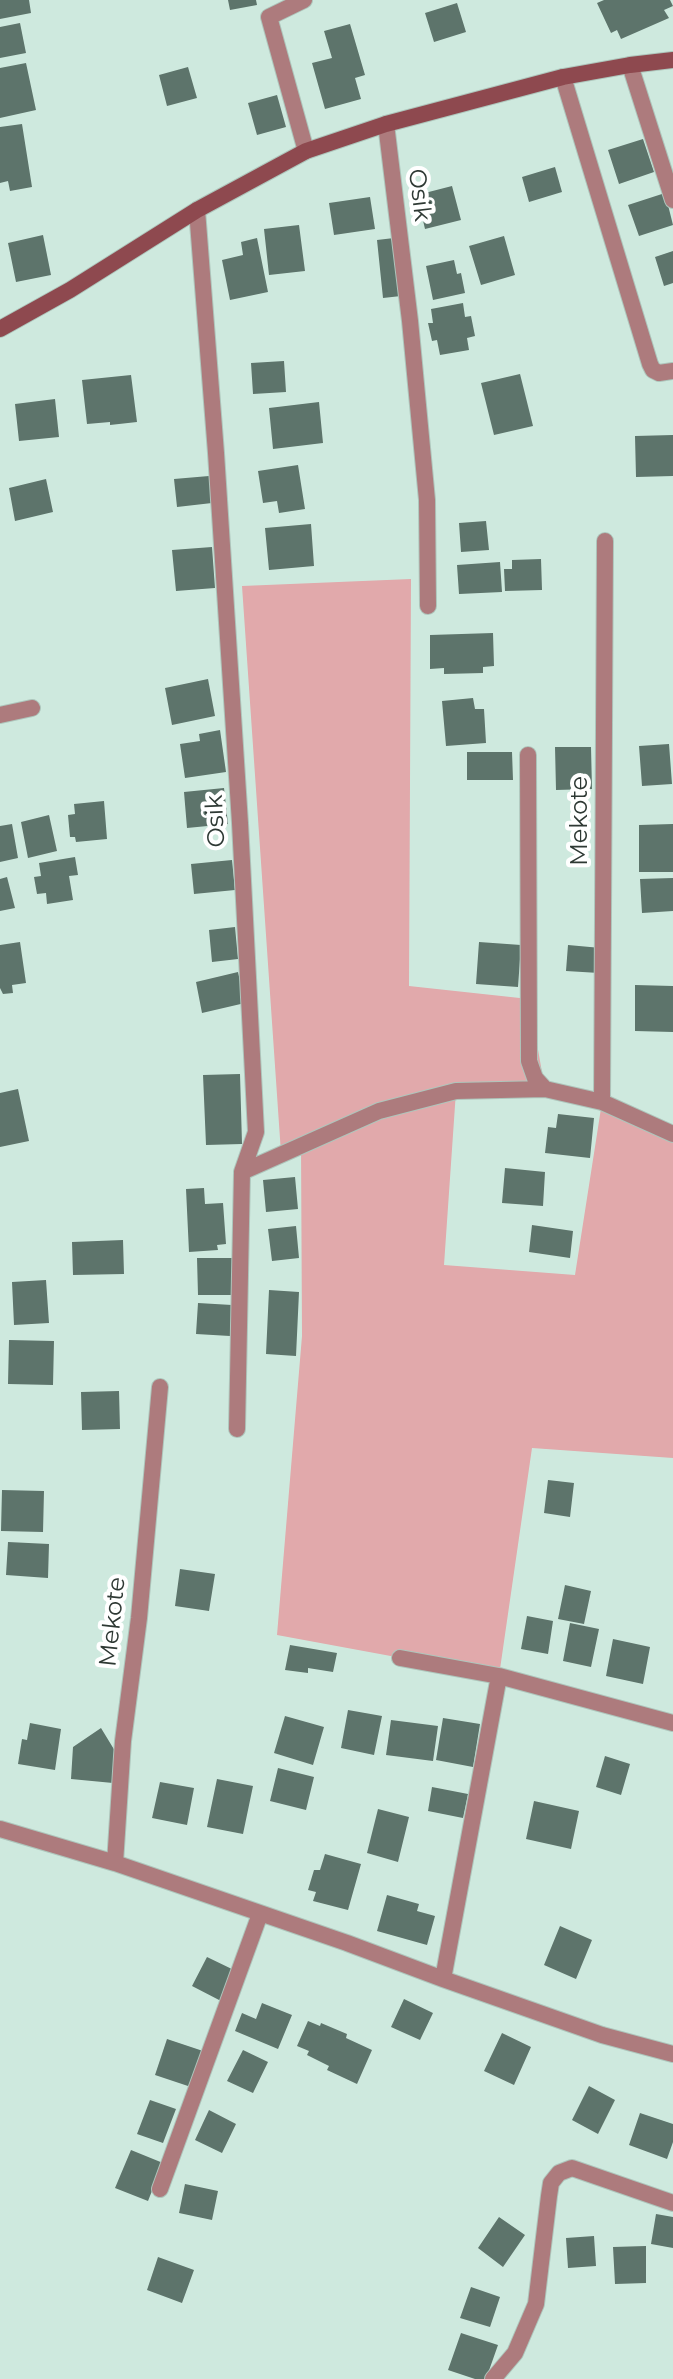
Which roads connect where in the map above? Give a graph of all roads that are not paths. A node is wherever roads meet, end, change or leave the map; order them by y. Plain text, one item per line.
1 (304, 0) edge
2 (673, 60) edge
3 (630, 65) junction
4 (563, 77) junction
5 (386, 124) junction
6 (306, 151) junction
7 (673, 200) edge
8 (197, 210) junction
9 (0, 329) edge
10 (673, 371) edge
11 (605, 541) dead end
12 (428, 606) dead end
13 (32, 708) dead end
14 (0, 715) edge
15 (528, 755) dead end
16 (545, 1089) junction
17 (602, 1102) junction
18 (673, 1134) edge
19 (242, 1172) junction
20 (160, 1387) dead end
21 (237, 1429) dead end
22 (400, 1658) dead end
23 (499, 1676) junction
24 (673, 1723) edge
25 (0, 1829) edge
26 (115, 1863) junction
27 (260, 1914) junction
28 (443, 1979) junction
29 (673, 2054) edge
30 (160, 2189) dead end
31 (673, 2203) edge
32 (493, 2379) edge

1 - 6 street
2 - 3 main road
3 - 4 main road
3 - 7 street
4 - 5 main road
4 - 10 street
5 - 6 main road
5 - 12 street, Osik
6 - 8 main road
8 - 9 main road
8 - 19 street, Osik
11 - 17 street, Mekote
13 - 14 street
15 - 16 street
16 - 17 street
16 - 19 street
17 - 18 street
19 - 21 street, Osik
20 - 26 street, Mekote
22 - 23 street
23 - 24 street
23 - 28 street
25 - 26 street
26 - 27 street
27 - 28 street
27 - 30 street
28 - 29 street
31 - 32 street

